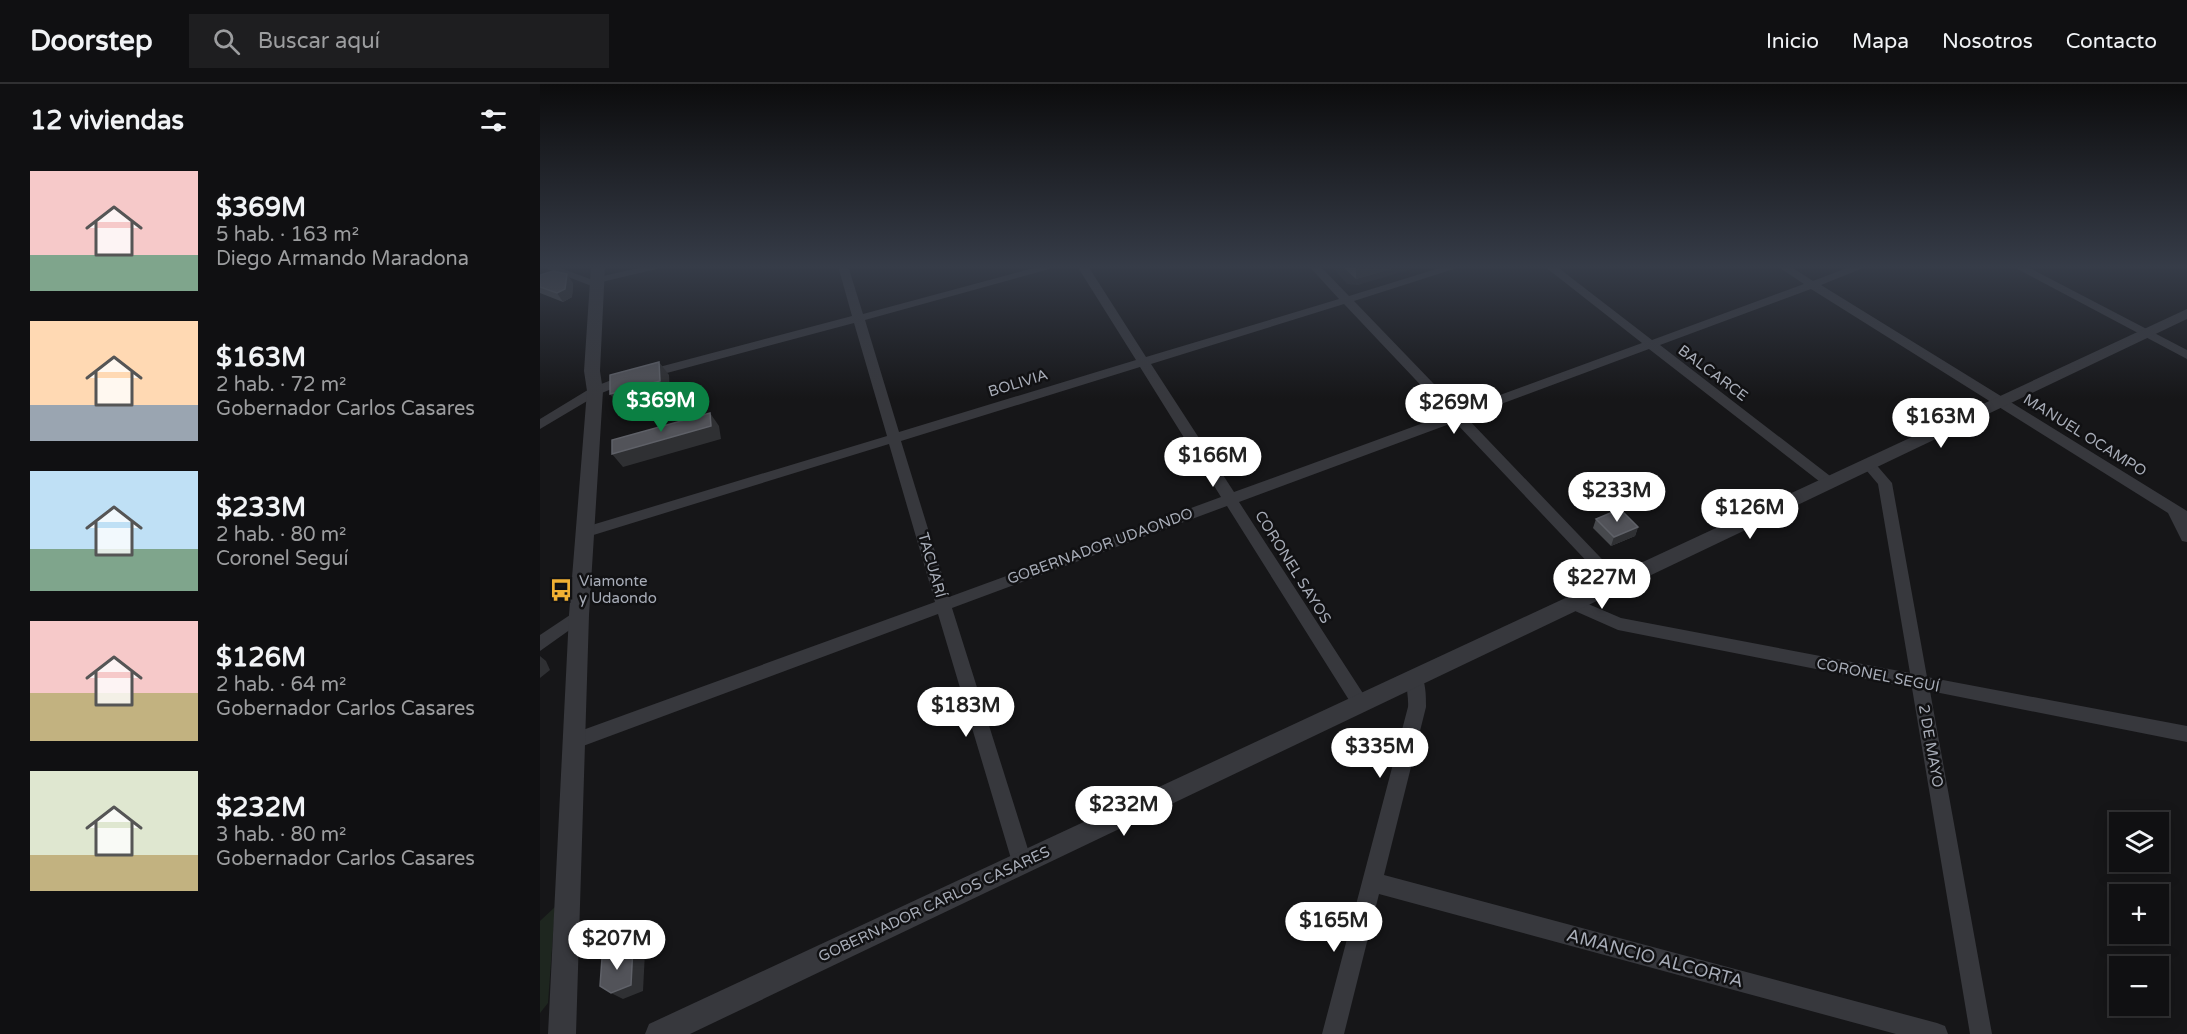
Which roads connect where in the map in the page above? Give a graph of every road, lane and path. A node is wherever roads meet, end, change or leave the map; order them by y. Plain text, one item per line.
1 (596, 310) edge
2 (857, 310) edge
3 (888, 310) edge
4 (1110, 310) edge
5 (1312, 310) edge
6 (1356, 310) edge
7 (1605, 310) edge
8 (1744, 310) edge
9 (1853, 310) edge
10 (2102, 310) edge
11 (2187, 313) edge
12 (859, 318) junction
13 (2146, 333) junction
14 (1649, 345) junction
15 (2187, 355) edge
16 (1142, 362) junction
17 (595, 391) junction
18 (2000, 402) junction
19 (1458, 416) junction
20 (540, 425) edge
21 (895, 437) junction
22 (1868, 464) junction
23 (1829, 482) junction
24 (1230, 499) junction
25 (2181, 514) edge
26 (587, 532) junction
27 (2187, 537) edge
28 (1616, 583) junction
29 (1572, 603) junction
30 (943, 604) junction
31 (579, 615) junction
32 (540, 644) edge
33 (1414, 677) junction
34 (1920, 683) junction
35 (1360, 703) junction
36 (2187, 734) edge
37 (575, 741) junction
38 (1022, 862) junction
39 (1372, 882) junction
40 (564, 1032) edge
41 (659, 1034) edge
42 (1333, 1034) edge
43 (1937, 1034) edge
44 (1981, 1034) edge

1 - 17 street
2 - 12 street, TACUARÍ
3 - 12 street
4 - 16 street, CORONEL SAYOS
5 - 16 street, BOLIVIA
6 - 19 street
7 - 14 street, BALCARCE
8 - 14 street, GOBERNADOR UDAONDO
9 - 18 street, MANUEL OCAMPO
10 - 13 street
11 - 13 street, GOBERNADOR CARLOS CASARES
12 - 17 street
12 - 21 street, TACUARÍ
13 - 15 street
13 - 18 street, GOBERNADOR CARLOS CASARES
14 - 19 street, GOBERNADOR UDAONDO
14 - 23 street, BALCARCE
16 - 21 street, BOLIVIA
16 - 24 street, CORONEL SAYOS
17 - 20 street
17 - 26 street
18 - 22 street, GOBERNADOR CARLOS CASARES
18 - 25 street, MANUEL OCAMPO
19 - 24 street, GOBERNADOR UDAONDO
19 - 28 street
21 - 26 street, BOLIVIA
21 - 30 street, TACUARÍ
22 - 23 street, GOBERNADOR CARLOS CASARES
22 - 34 street, 2 DE MAYO
23 - 28 street, GOBERNADOR CARLOS CASARES
24 - 30 street, GOBERNADOR UDAONDO
24 - 35 street, CORONEL SAYOS
25 - 27 street
26 - 31 street
28 - 29 street, GOBERNADOR CARLOS CASARES
29 - 33 street, GOBERNADOR CARLOS CASARES
29 - 34 street, CORONEL SEGUÍ
30 - 37 street, GOBERNADOR UDAONDO
30 - 38 street, TACUARÍ
31 - 32 street
31 - 37 street
33 - 35 street, GOBERNADOR CARLOS CASARES
33 - 39 street
34 - 36 street, CORONEL SEGUÍ
34 - 44 street, 2 DE MAYO
35 - 38 street, GOBERNADOR CARLOS CASARES
37 - 40 street
38 - 41 street, GOBERNADOR CARLOS CASARES
39 - 42 street
39 - 43 street, AMANCIO ALCORTA

